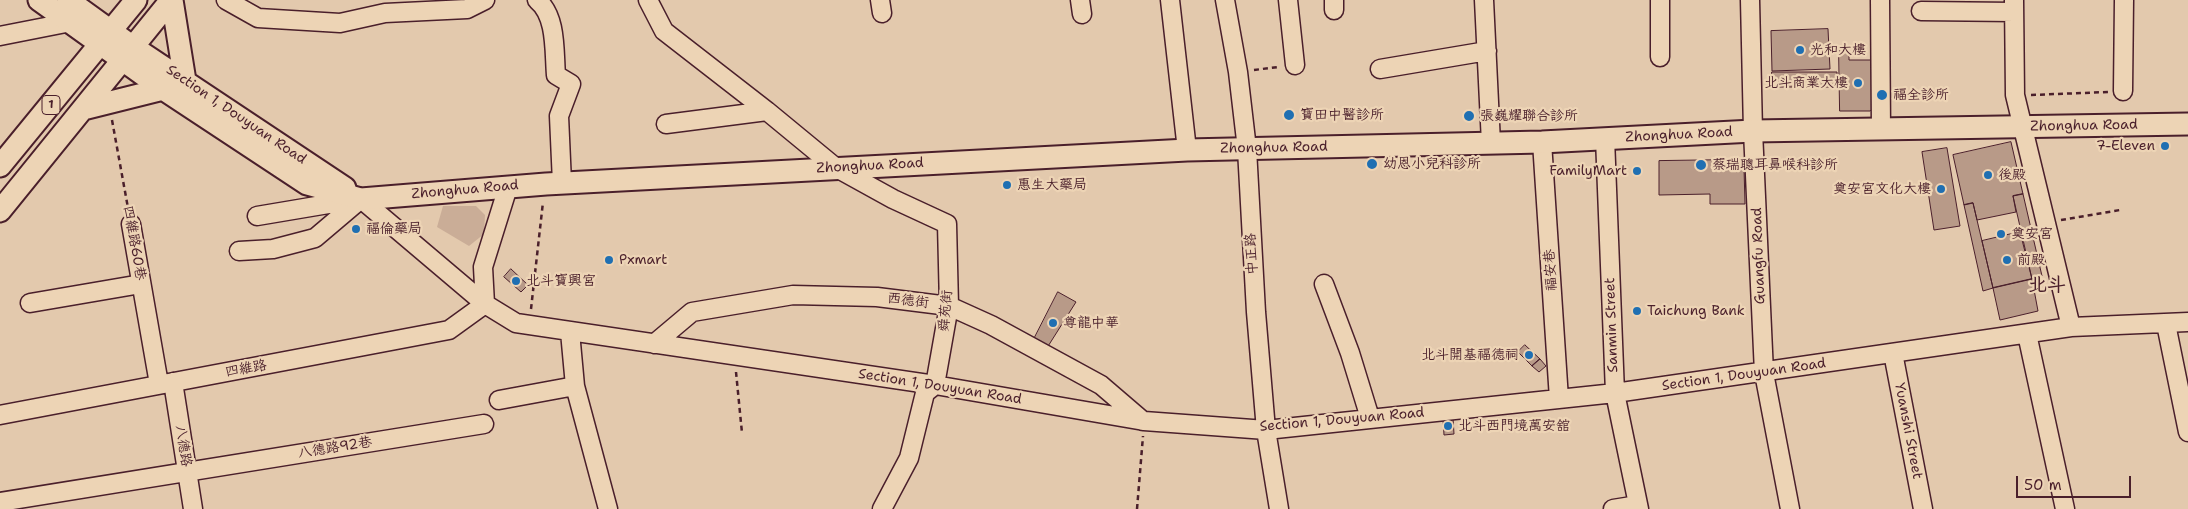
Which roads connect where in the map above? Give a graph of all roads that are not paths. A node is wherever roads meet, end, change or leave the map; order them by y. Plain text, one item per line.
1 (39, 0) edge
2 (68, 0) edge
3 (136, 0) edge
4 (172, 0) edge
5 (226, 0) edge
6 (485, 0) edge
7 (537, 0) edge
8 (648, 0) edge
9 (1170, 0) edge
10 (1225, 0) edge
11 (1288, 0) edge
12 (1484, 0) edge
13 (1660, 0) edge
14 (1750, 0) edge
15 (1880, 0) edge
16 (2124, 0) edge
17 (2014, 6) edge
18 (1921, 11) dead end
19 (72, 22) junction
20 (0, 36) edge
21 (106, 37) junction
22 (1486, 51) junction
23 (128, 53) junction
24 (1660, 57) dead end
25 (1296, 65) road end
26 (1380, 69) dead end
27 (185, 81) junction
28 (163, 89) junction
29 (2122, 91) road end
30 (83, 109) junction
31 (767, 111) junction
32 (666, 124) dead end
33 (2188, 124) edge
34 (2021, 127) junction
35 (1881, 128) junction
36 (1753, 131) junction
37 (1605, 138) junction
38 (1542, 142) junction
39 (1491, 143) junction
40 (1246, 149) junction
41 (1188, 150) junction
42 (0, 166) edge
43 (835, 168) junction
44 (554, 183) junction
45 (508, 187) junction
46 (361, 199) junction
47 (0, 211) edge
48 (257, 216) dead end
49 (131, 224) road end
50 (239, 251) dead end
51 (141, 284) junction
52 (1324, 284) dead end
53 (30, 303) dead end
54 (485, 304) junction
55 (949, 306) junction
56 (2188, 322) edge
57 (2166, 324) junction
58 (2072, 327) junction
59 (570, 332) junction
60 (2026, 334) junction
61 (654, 344) junction
62 (1893, 353) junction
63 (1764, 373) junction
64 (166, 383) junction
65 (935, 385) junction
66 (575, 386) junction
67 (1615, 393) junction
68 (1559, 399) junction
69 (499, 400) dead end
70 (0, 415) edge
71 (1370, 418) junction
72 (1144, 421) junction
73 (484, 424) dead end
74 (1266, 430) junction
75 (2188, 432) edge
76 (187, 473) junction
77 (0, 502) edge
78 (1639, 507) edge
79 (193, 509) edge
80 (608, 509) edge
81 (882, 509) edge
82 (1279, 509) edge
83 (1613, 509) edge
84 (1790, 509) edge
85 (1923, 509) edge
86 (2066, 509) edge

1 - 19 main road
2 - 21 main road
3 - 21 main road, 1
4 - 23 main road, 1
4 - 27 main road
5 - 6 street
7 - 44 street
8 - 31 street
9 - 41 street
10 - 40 street, 中正路
11 - 25 street
12 - 22 street
13 - 24 street
14 - 36 street, Guangfu Road
15 - 35 street
16 - 29 street
17 - 18 street
17 - 34 street
19 - 20 street
19 - 21 main road
21 - 23 main road, Section 1, Douyuan Road
21 - 42 main road, 1
22 - 26 street
22 - 39 street
23 - 27 main road, Section 1, Douyuan Road
23 - 28 main road, Section 1, Douyuan Road
23 - 30 main road, 1
27 - 46 main road, Section 1, Douyuan Road
28 - 30 main road
28 - 46 main road, Section 1, Douyuan Road
30 - 47 main road, 1
31 - 32 street
31 - 43 street
33 - 34 main road, Zhonghua Road
34 - 35 main road, Zhonghua Road
34 - 58 street
35 - 36 main road, Zhonghua Road
36 - 37 main road, Zhonghua Road
36 - 63 street, Guangfu Road
37 - 38 main road, Zhonghua Road
37 - 67 street, Sanmin Street
38 - 39 main road, Zhonghua Road
38 - 68 street, 福安巷
39 - 40 main road, Zhonghua Road
40 - 41 main road, Zhonghua Road
40 - 74 street, 中正路
41 - 43 main road, Zhonghua Road
43 - 44 main road, Zhonghua Road
43 - 55 street, 舜苑街
44 - 45 main road, Zhonghua Road
45 - 46 main road, Zhonghua Road
45 - 54 street
46 - 48 street
46 - 50 street
46 - 54 street, Section 1, Douyuan Road
49 - 51 street, 四維路60巷
51 - 53 street
51 - 64 street, 四維路60巷
52 - 71 street
54 - 59 street, Section 1, Douyuan Road
54 - 64 street, 四維路
55 - 61 street, 西德街
55 - 65 street, 舜苑街
55 - 72 street, 西德街
56 - 57 street, Section 1, Douyuan Road
57 - 58 street, Section 1, Douyuan Road
57 - 75 street
58 - 60 street, Section 1, Douyuan Road
59 - 61 street, Section 1, Douyuan Road
59 - 66 street
60 - 62 street, Section 1, Douyuan Road
60 - 86 street
61 - 65 street, Section 1, Douyuan Road
62 - 63 street, Section 1, Douyuan Road
62 - 85 street, Yuanshi Street
63 - 67 street, Section 1, Douyuan Road
63 - 84 street, Guangfu Road
64 - 70 street, 四維路
64 - 76 street, 八德路
65 - 72 street, Section 1, Douyuan Road
65 - 81 street, 舜苑街
66 - 69 street
66 - 80 street
67 - 68 street, Section 1, Douyuan Road
67 - 78 street, Sanmin Street
68 - 71 street, Section 1, Douyuan Road
71 - 74 street, Section 1, Douyuan Road
72 - 74 street, Section 1, Douyuan Road
73 - 76 street, 八德路92巷
74 - 82 street, 中正路
76 - 77 street, 八德路92巷
76 - 79 street, 八德路
78 - 83 street

